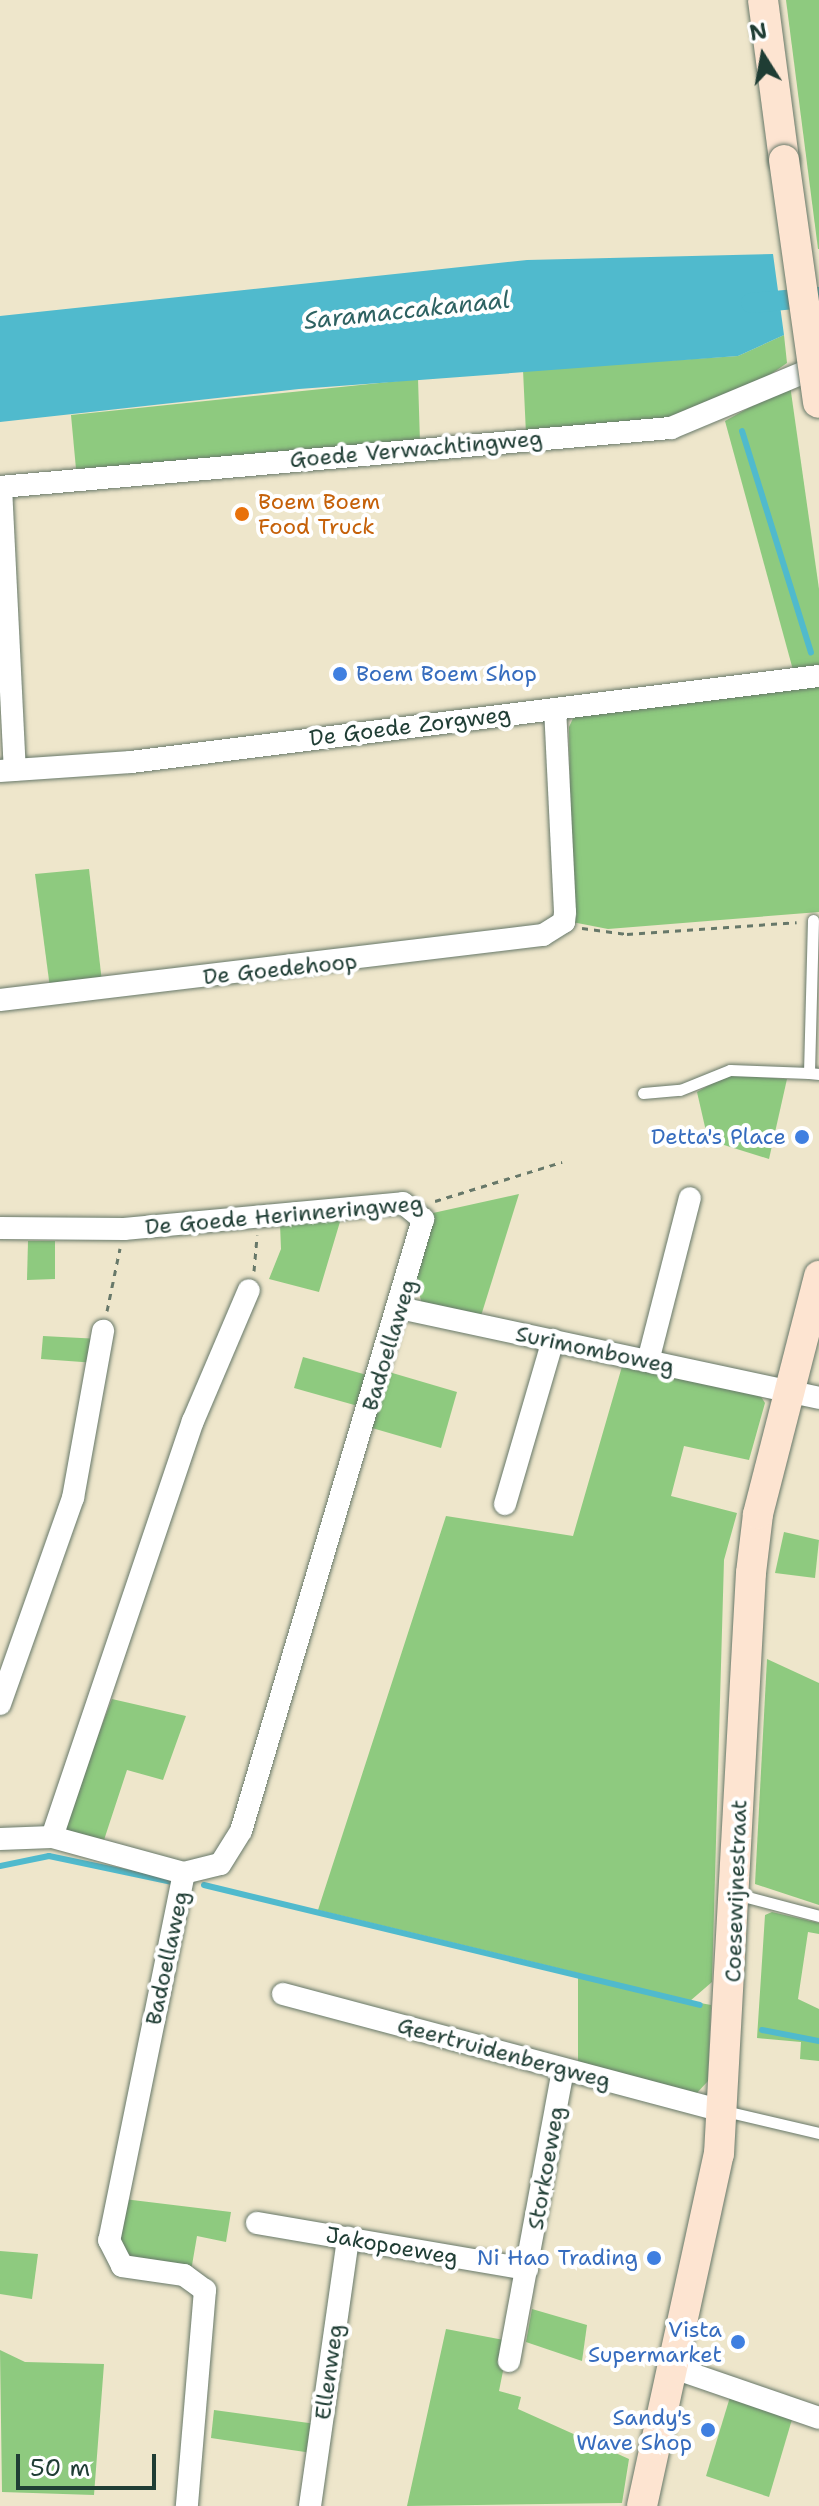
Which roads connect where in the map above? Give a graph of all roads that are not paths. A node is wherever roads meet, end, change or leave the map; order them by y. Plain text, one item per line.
1 (763, 0) edge
2 (819, 366) edge
3 (818, 408) edge
4 (1, 487) edge
5 (819, 676) edge
6 (555, 710) junction
7 (8, 771) edge
8 (813, 920) road end
9 (0, 1000) edge
10 (814, 1074) edge
11 (643, 1093) dead end
12 (690, 1198) dead end
13 (416, 1207) joint
14 (0, 1228) edge
15 (819, 1276) edge
16 (249, 1290) road end
17 (400, 1308) junction
18 (103, 1331) road end
19 (553, 1340) junction
20 (648, 1361) junction
21 (804, 1395) edge
22 (505, 1504) dead end
23 (0, 1704) edge
24 (52, 1837) junction
25 (0, 1839) edge
26 (184, 1873) junction
27 (736, 1894) junction
28 (819, 1916) edge
29 (283, 1994) dead end
30 (563, 2070) junction
31 (724, 2111) junction
32 (819, 2133) edge
33 (257, 2223) dead end
34 (348, 2238) junction
35 (527, 2269) junction
36 (509, 2361) dead end
37 (674, 2368) junction
38 (819, 2418) edge
39 (187, 2506) edge
40 (310, 2506) edge
41 (642, 2506) edge

1 - 3 main road, bridge
2 - 4 street, Goede Verwachtingweg
4 - 7 street
5 - 6 street, De Goede Zorgweg
6 - 7 street, De Goede Zorgweg
6 - 9 street, De Goedehoop
8 - 10 lane
10 - 11 lane
12 - 20 street
13 - 14 street, De Goede Herinneringweg
13 - 17 street, Badoellaweg
15 - 21 main road, Coesewijnestraat
16 - 24 street
17 - 19 street, Surimomboweg
17 - 26 street, Badoellaweg
18 - 23 street
19 - 20 street, Surimomboweg
19 - 22 street
20 - 21 street, Surimomboweg
21 - 27 main road, Coesewijnestraat
24 - 25 street
24 - 26 street
26 - 39 street, Badoellaweg
27 - 28 lane
27 - 31 main road, Coesewijnestraat
29 - 30 street, Geertruidenbergweg
30 - 31 street, Geertruidenbergweg
30 - 35 street, Storkoeweg
31 - 32 lane
31 - 37 main road, Coesewijnestraat
33 - 34 street, Jakopoeweg
34 - 35 street, Jakopoeweg
34 - 40 street, Ellenweg
35 - 36 street, Storkoeweg
37 - 38 street
37 - 41 main road, Coesewijnestraat

